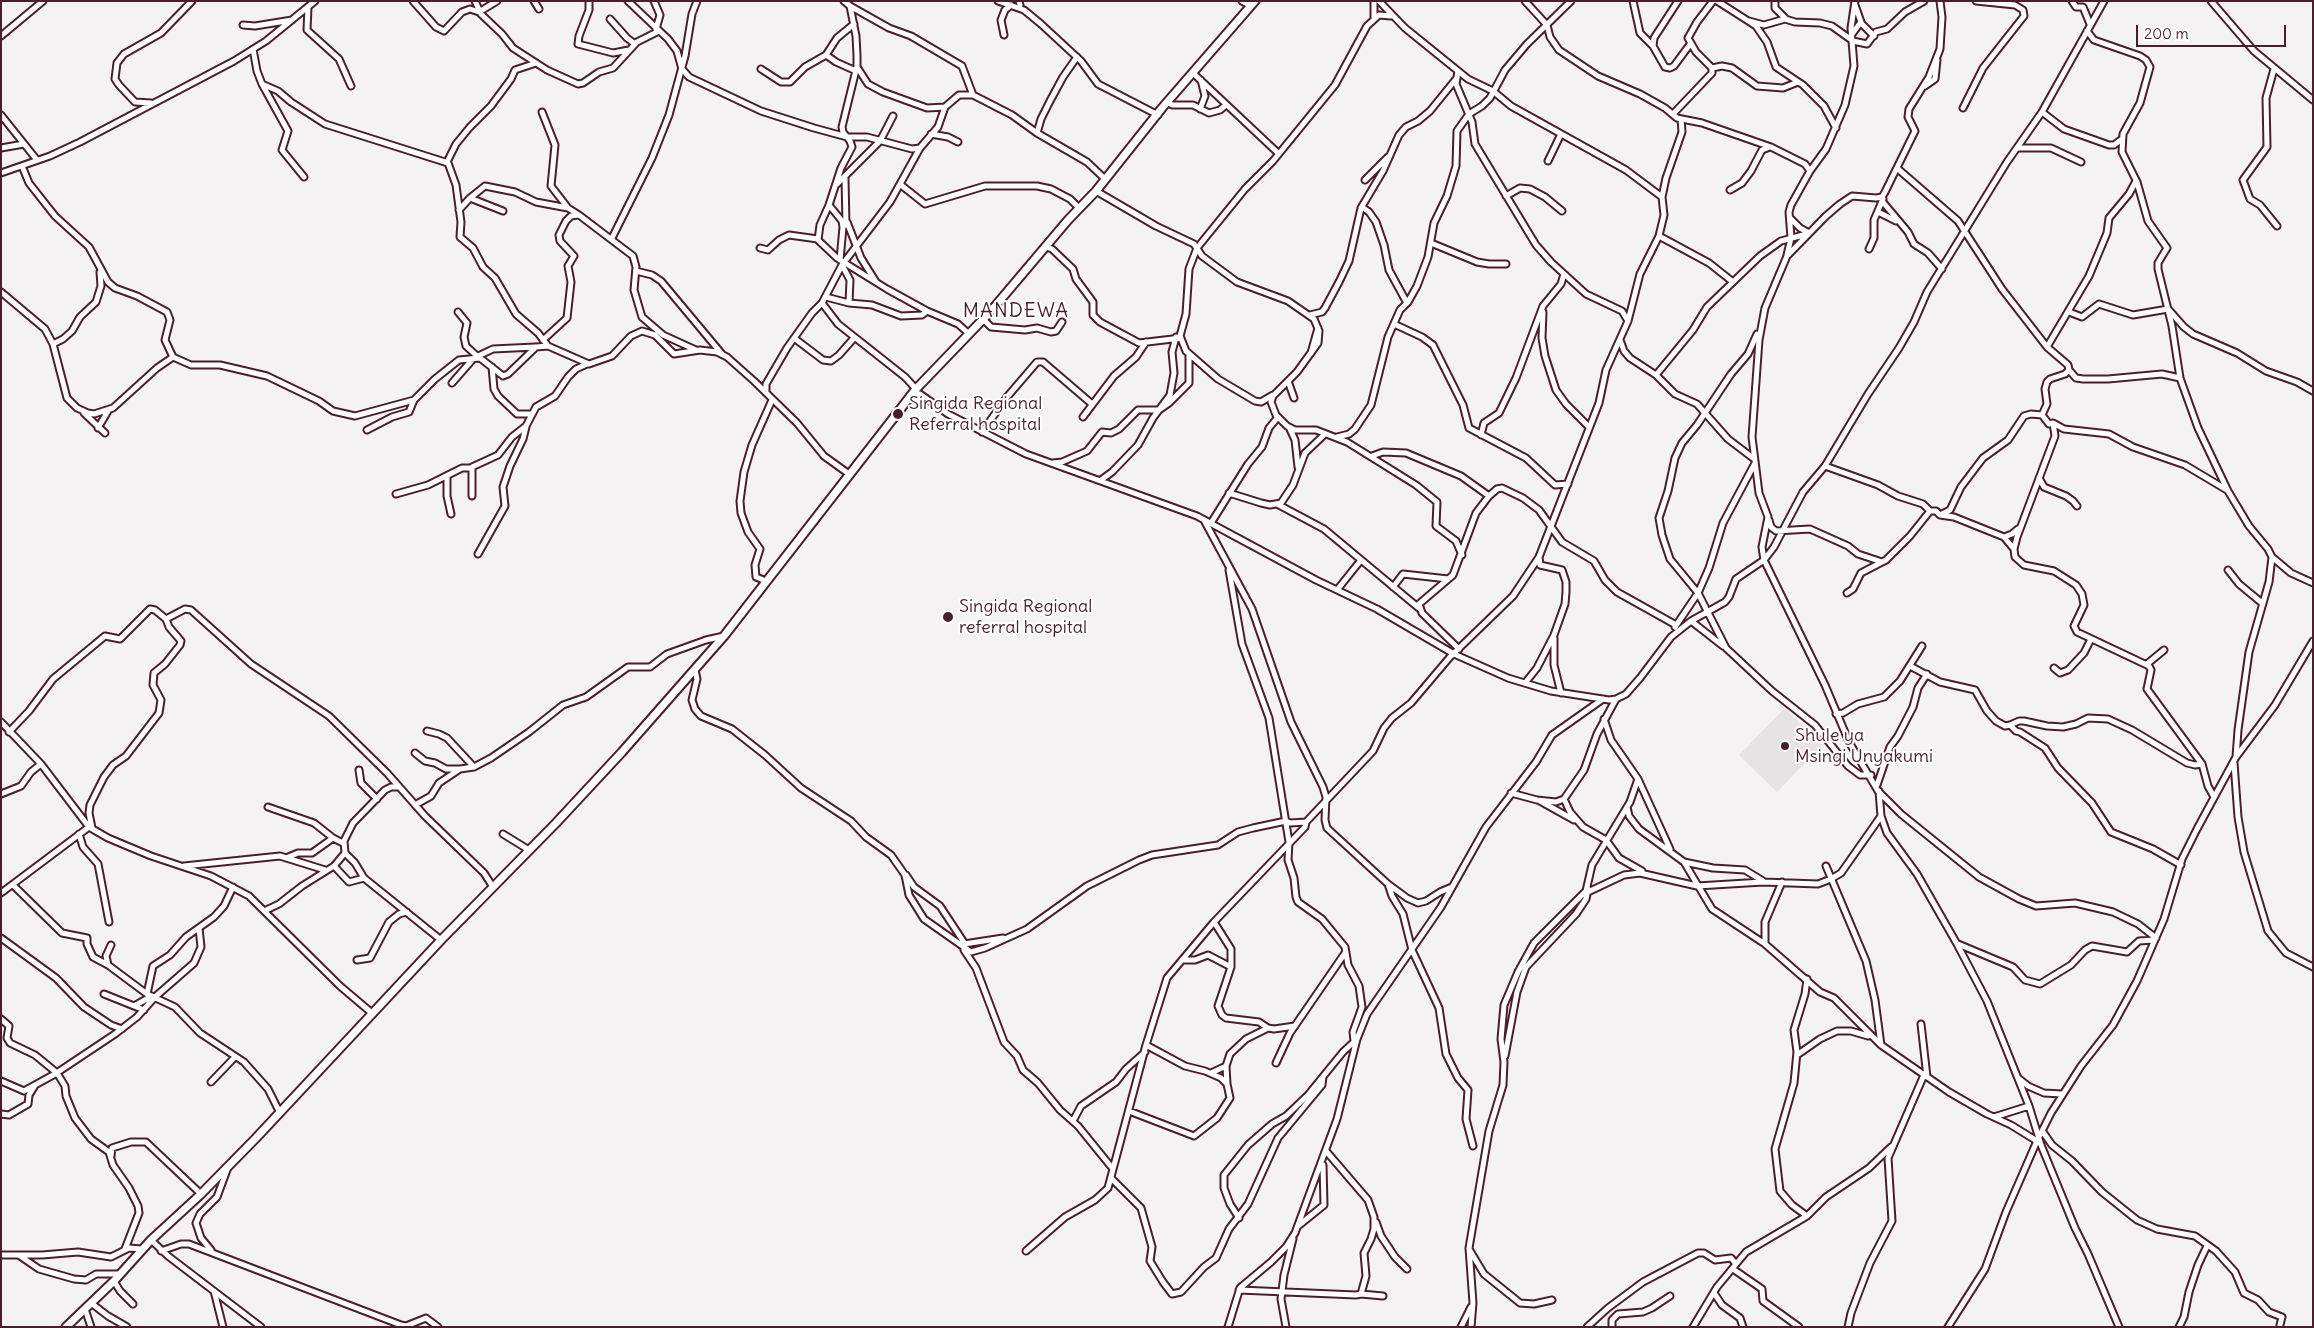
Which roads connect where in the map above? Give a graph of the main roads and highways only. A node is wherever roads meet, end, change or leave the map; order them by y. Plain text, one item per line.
1 (1253, 3) edge
2 (67, 1327) edge

1 - 2 main road

